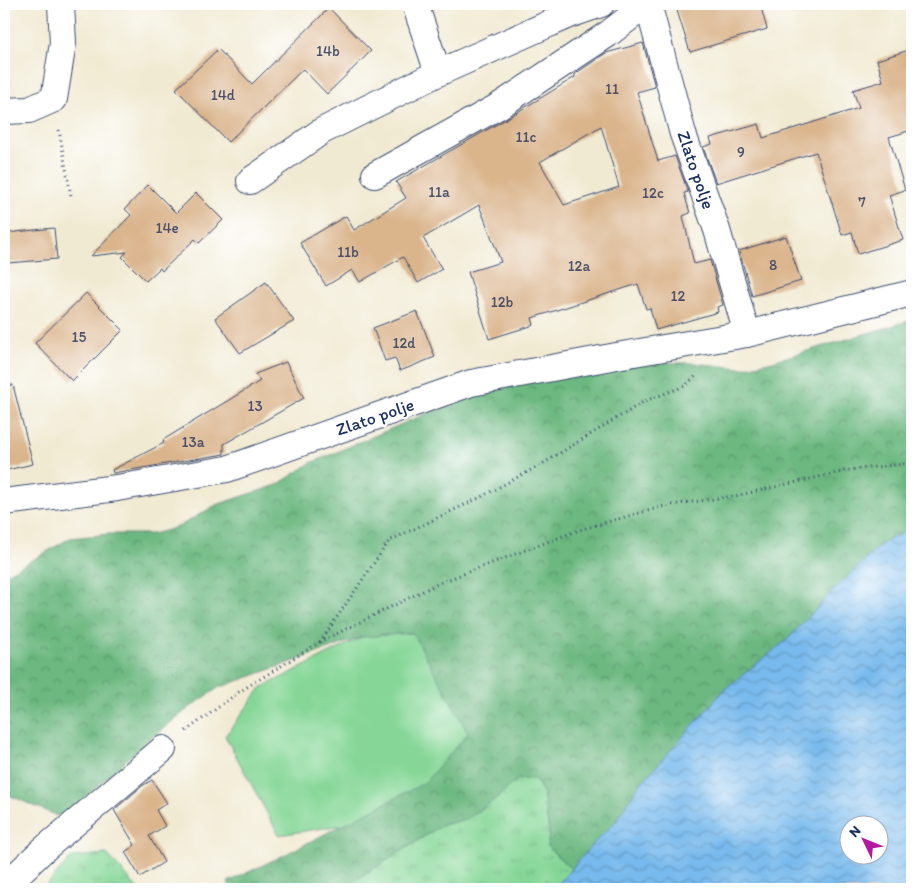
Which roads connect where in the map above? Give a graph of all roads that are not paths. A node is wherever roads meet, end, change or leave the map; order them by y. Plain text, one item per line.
1 (61, 4) edge
2 (420, 4) edge
3 (601, 4) edge
4 (648, 4) edge
5 (438, 73) junction
6 (4, 111) edge
7 (376, 175) dead end
8 (250, 181) dead end
9 (912, 293) edge
10 (747, 334) junction
11 (4, 502) edge
12 (163, 749) road end
13 (4, 887) edge

1 - 6 street
2 - 5 street
3 - 5 street
4 - 7 street, Zlato polje
4 - 10 street, Zlato polje
5 - 8 street
9 - 10 street, Zlato polje
10 - 11 street, Zlato polje
12 - 13 street

